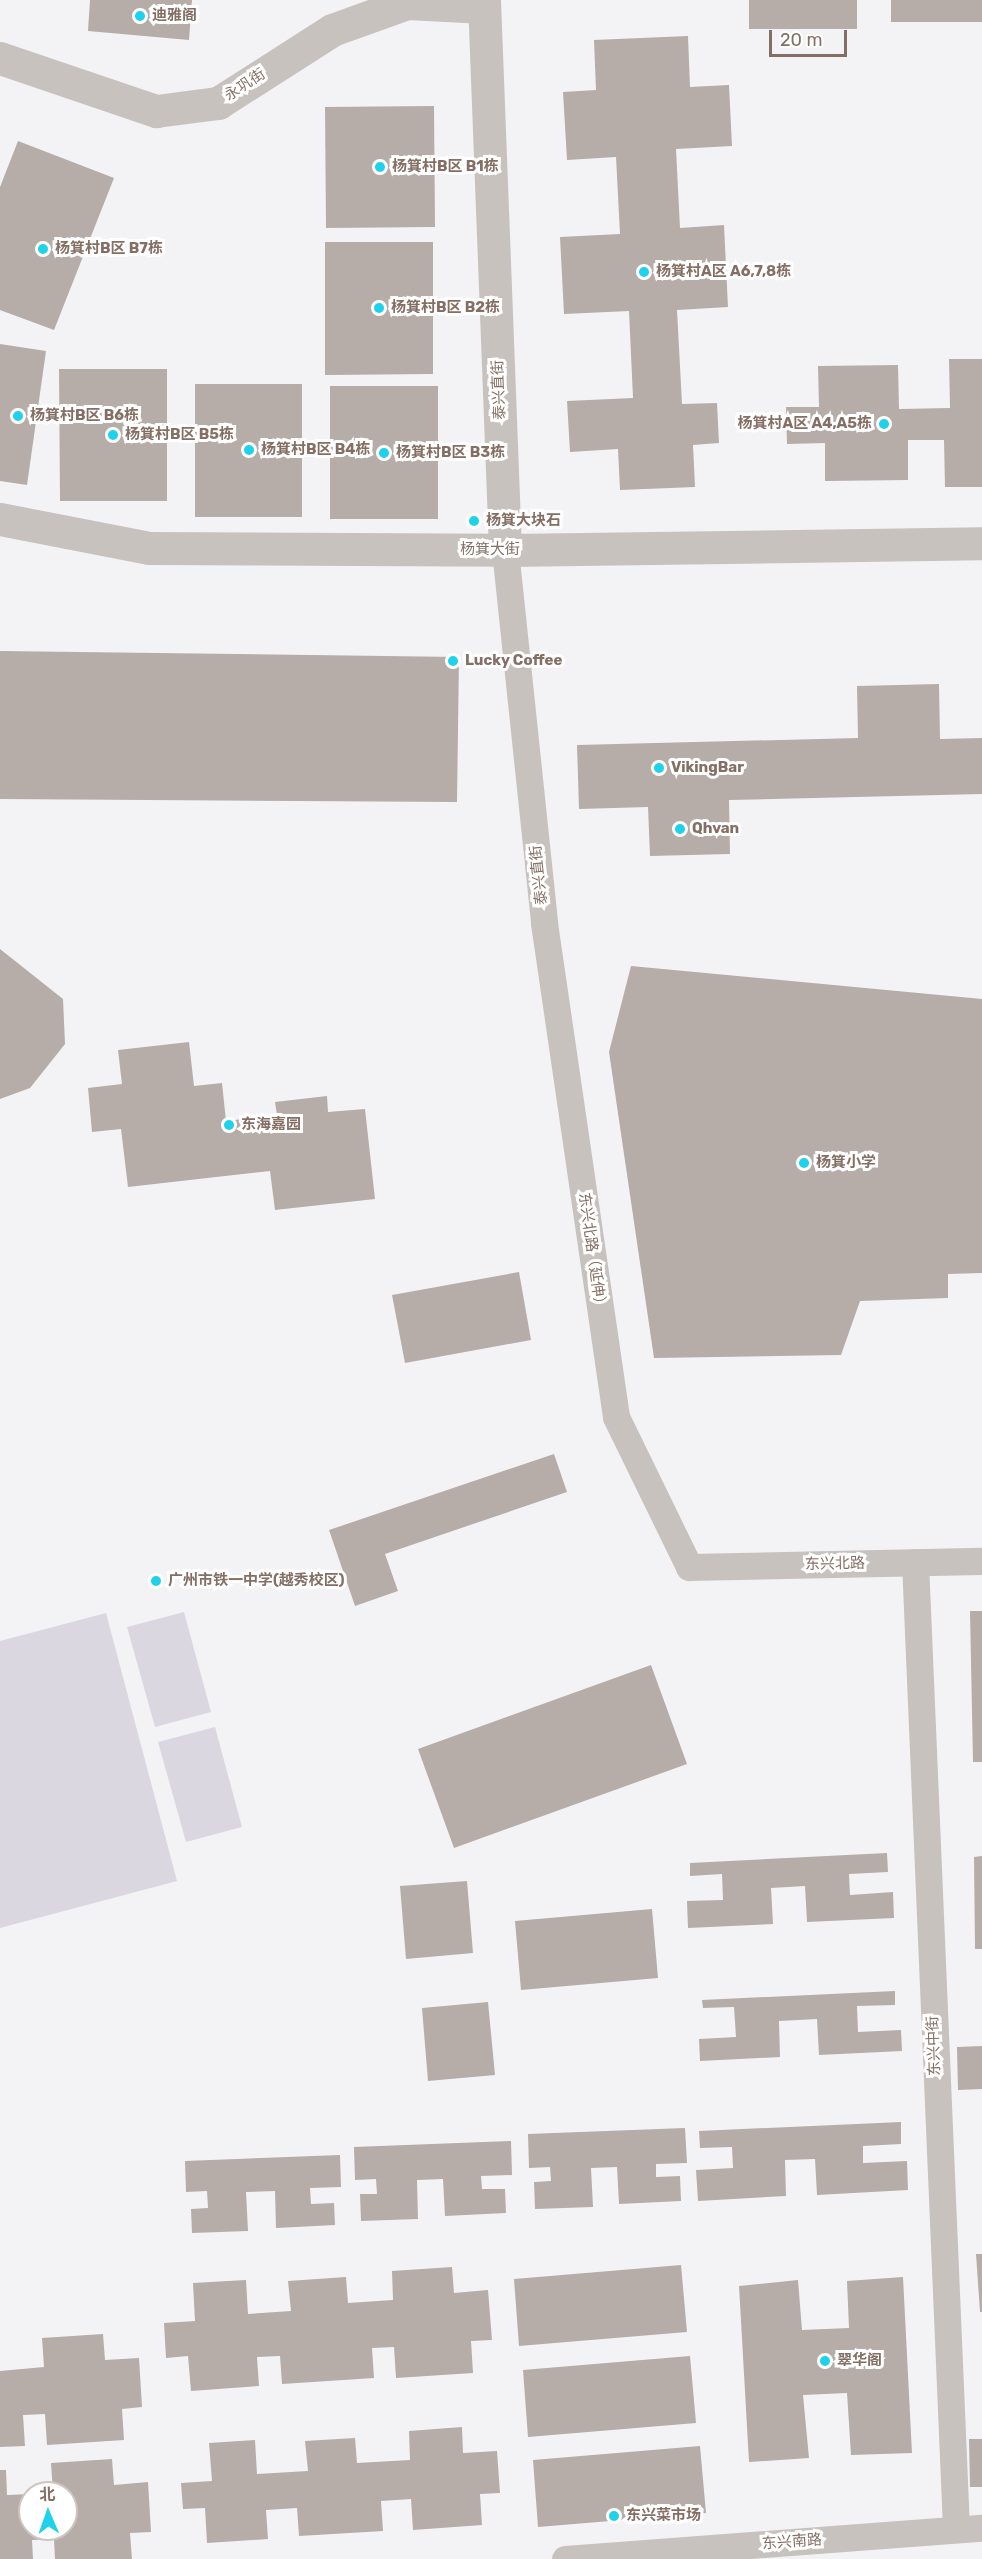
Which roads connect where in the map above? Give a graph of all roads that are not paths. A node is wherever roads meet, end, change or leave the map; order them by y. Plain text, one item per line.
1 (484, 4) edge
2 (0, 57) edge
3 (0, 519) edge
4 (982, 543) edge
5 (505, 550) junction
6 (544, 923) joint
7 (982, 1561) edge
8 (915, 1562) junction
9 (689, 1567) joint
10 (969, 2528) edge
11 (565, 2559) edge

1 - 2 street, 永巩街
1 - 5 street, 泰兴直街
3 - 5 street, 杨箕大街
4 - 5 street, 杨箕大街
5 - 6 street, 泰兴直街
6 - 9 street, 东兴北路（延伸）
7 - 8 street, 东兴北路
8 - 9 street, 东兴北路
8 - 10 street, 东兴中街
10 - 11 street, 东兴南路

